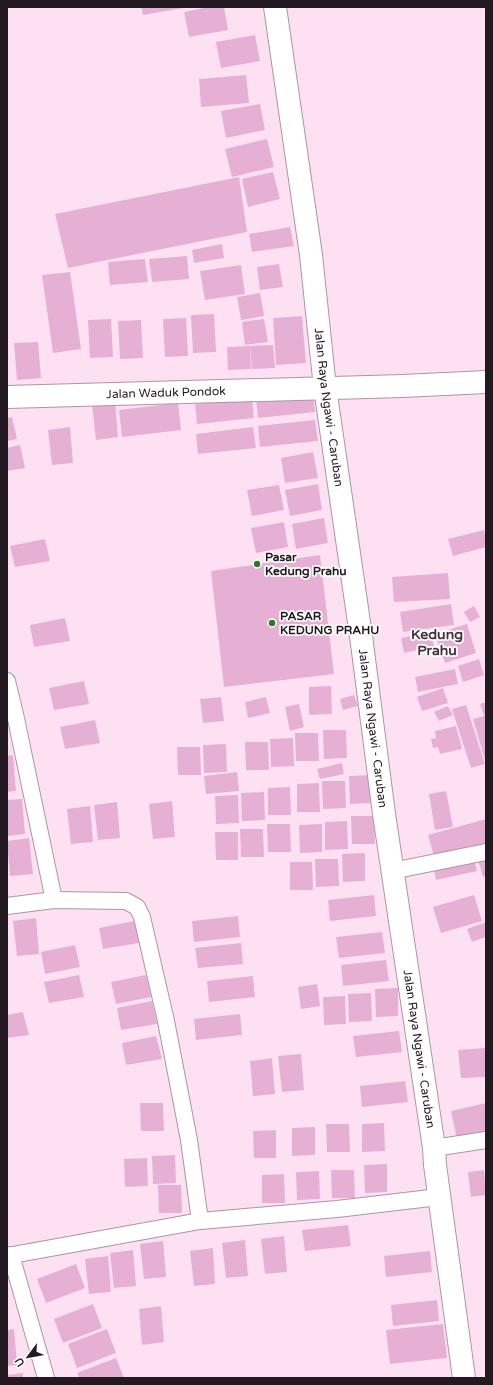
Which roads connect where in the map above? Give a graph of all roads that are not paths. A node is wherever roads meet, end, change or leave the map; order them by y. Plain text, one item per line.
1 (275, 7) edge
2 (486, 382) edge
3 (325, 388) junction
4 (7, 397) edge
5 (7, 681) edge
6 (486, 852) edge
7 (392, 871) junction
8 (54, 900) junction
9 (7, 906) edge
10 (486, 1140) edge
11 (434, 1148) junction
12 (439, 1197) junction
13 (200, 1221) junction
14 (9, 1256) edge
15 (46, 1378) edge
16 (464, 1378) edge

1 - 3 main road, Jalan Raya Ngawi - Caruban
2 - 3 main road, Jalan Waduk Pondok
3 - 4 main road, Jalan Waduk Pondok
3 - 7 main road, Jalan Raya Ngawi - Caruban
5 - 8 street
6 - 7 street
7 - 11 main road, Jalan Raya Ngawi - Caruban
8 - 9 street
8 - 13 street
10 - 11 street
11 - 12 main road, Jalan Raya Ngawi - Caruban
12 - 13 street
12 - 16 main road, Jalan Raya Ngawi - Caruban
13 - 14 street
14 - 15 street

